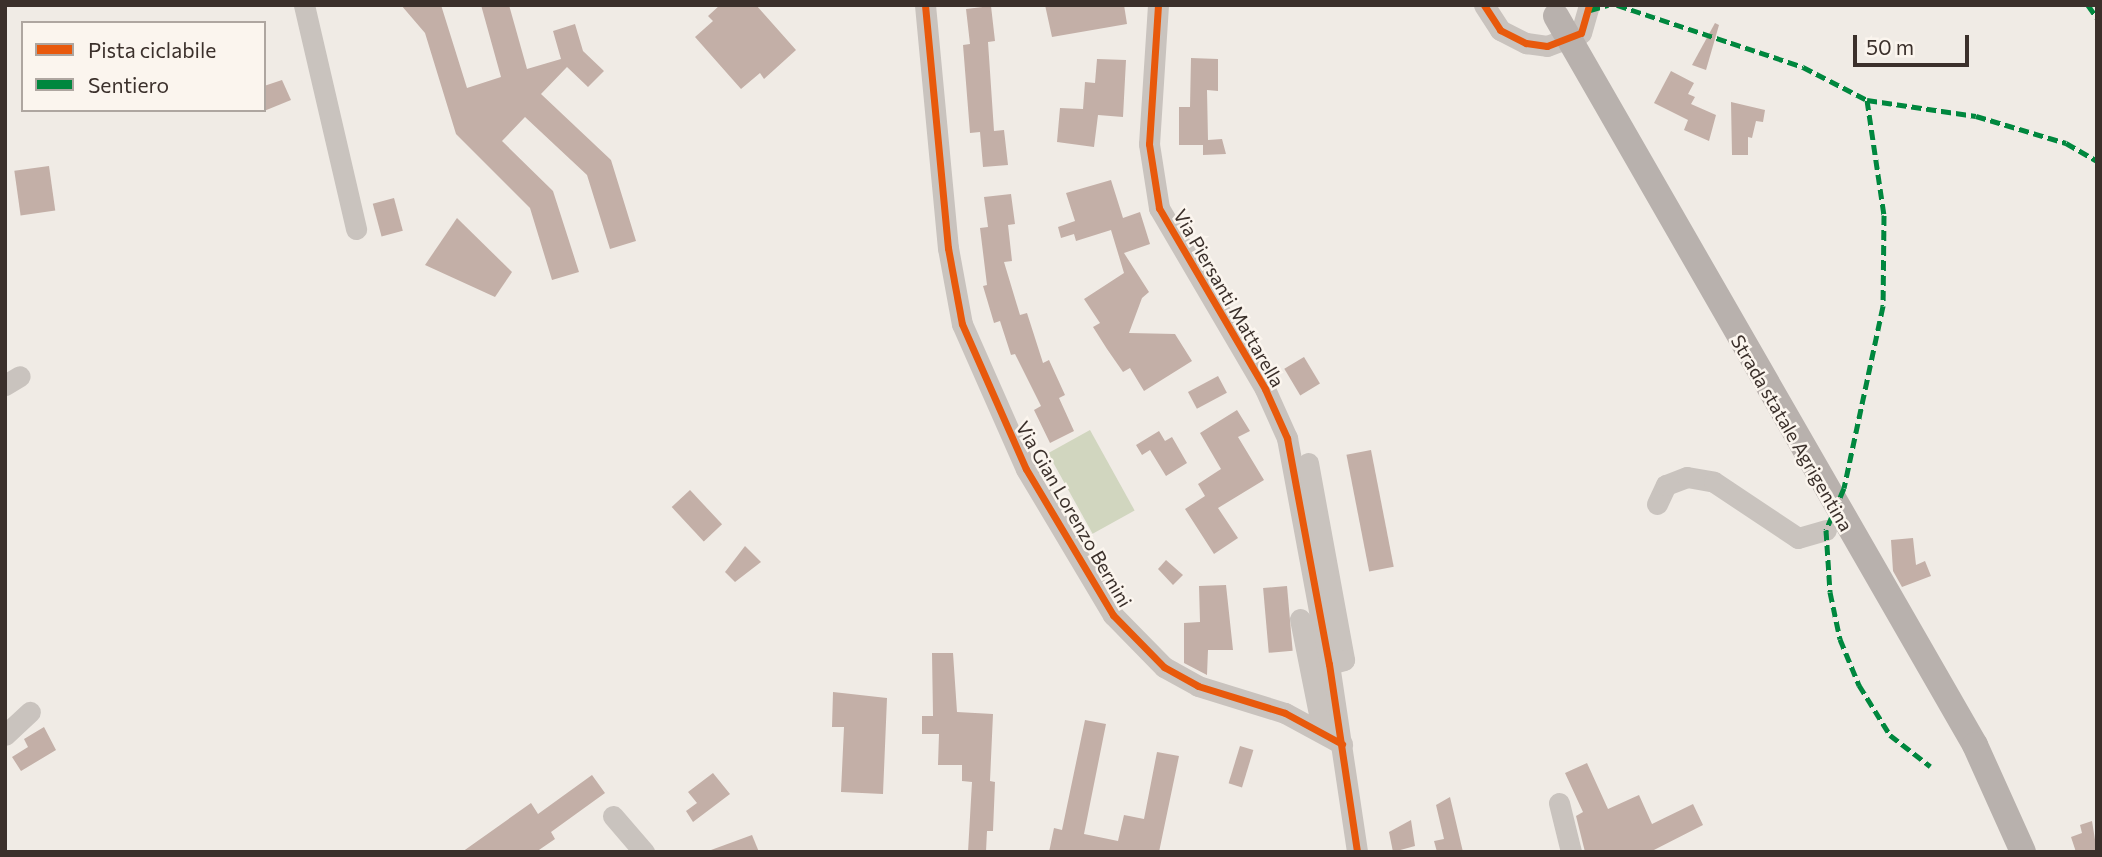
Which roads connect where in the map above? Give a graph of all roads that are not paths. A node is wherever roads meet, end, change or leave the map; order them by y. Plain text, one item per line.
1 (303, 5) edge
2 (925, 5) edge
3 (1158, 5) edge
4 (1483, 5) edge
5 (1589, 5) edge
6 (1556, 16) dead end
7 (356, 229) dead end
8 (1308, 463) dead end
9 (1657, 504) dead end
10 (1826, 530) dead end
11 (1321, 575) junction
12 (1300, 620) dead end
13 (30, 712) dead end
14 (1318, 730) junction
15 (5, 735) edge
16 (1342, 744) junction
17 (1559, 803) dead end
18 (613, 816) dead end
19 (1358, 850) edge
20 (643, 852) edge
21 (1571, 852) edge
22 (2023, 852) edge

1 - 7 street
2 - 14 street, Via Gian Lorenzo Bernini
3 - 11 street, Via Piersanti Mattarella
4 - 5 street
6 - 22 main road, Strada statale Agrigentina, bridge
8 - 11 street
9 - 10 street
11 - 16 street, Via Piersanti Mattarella
12 - 14 street
13 - 15 street
14 - 16 street, Via Gian Lorenzo Bernini
16 - 19 street, Via Piersanti Mattarella
17 - 21 street
18 - 20 street

